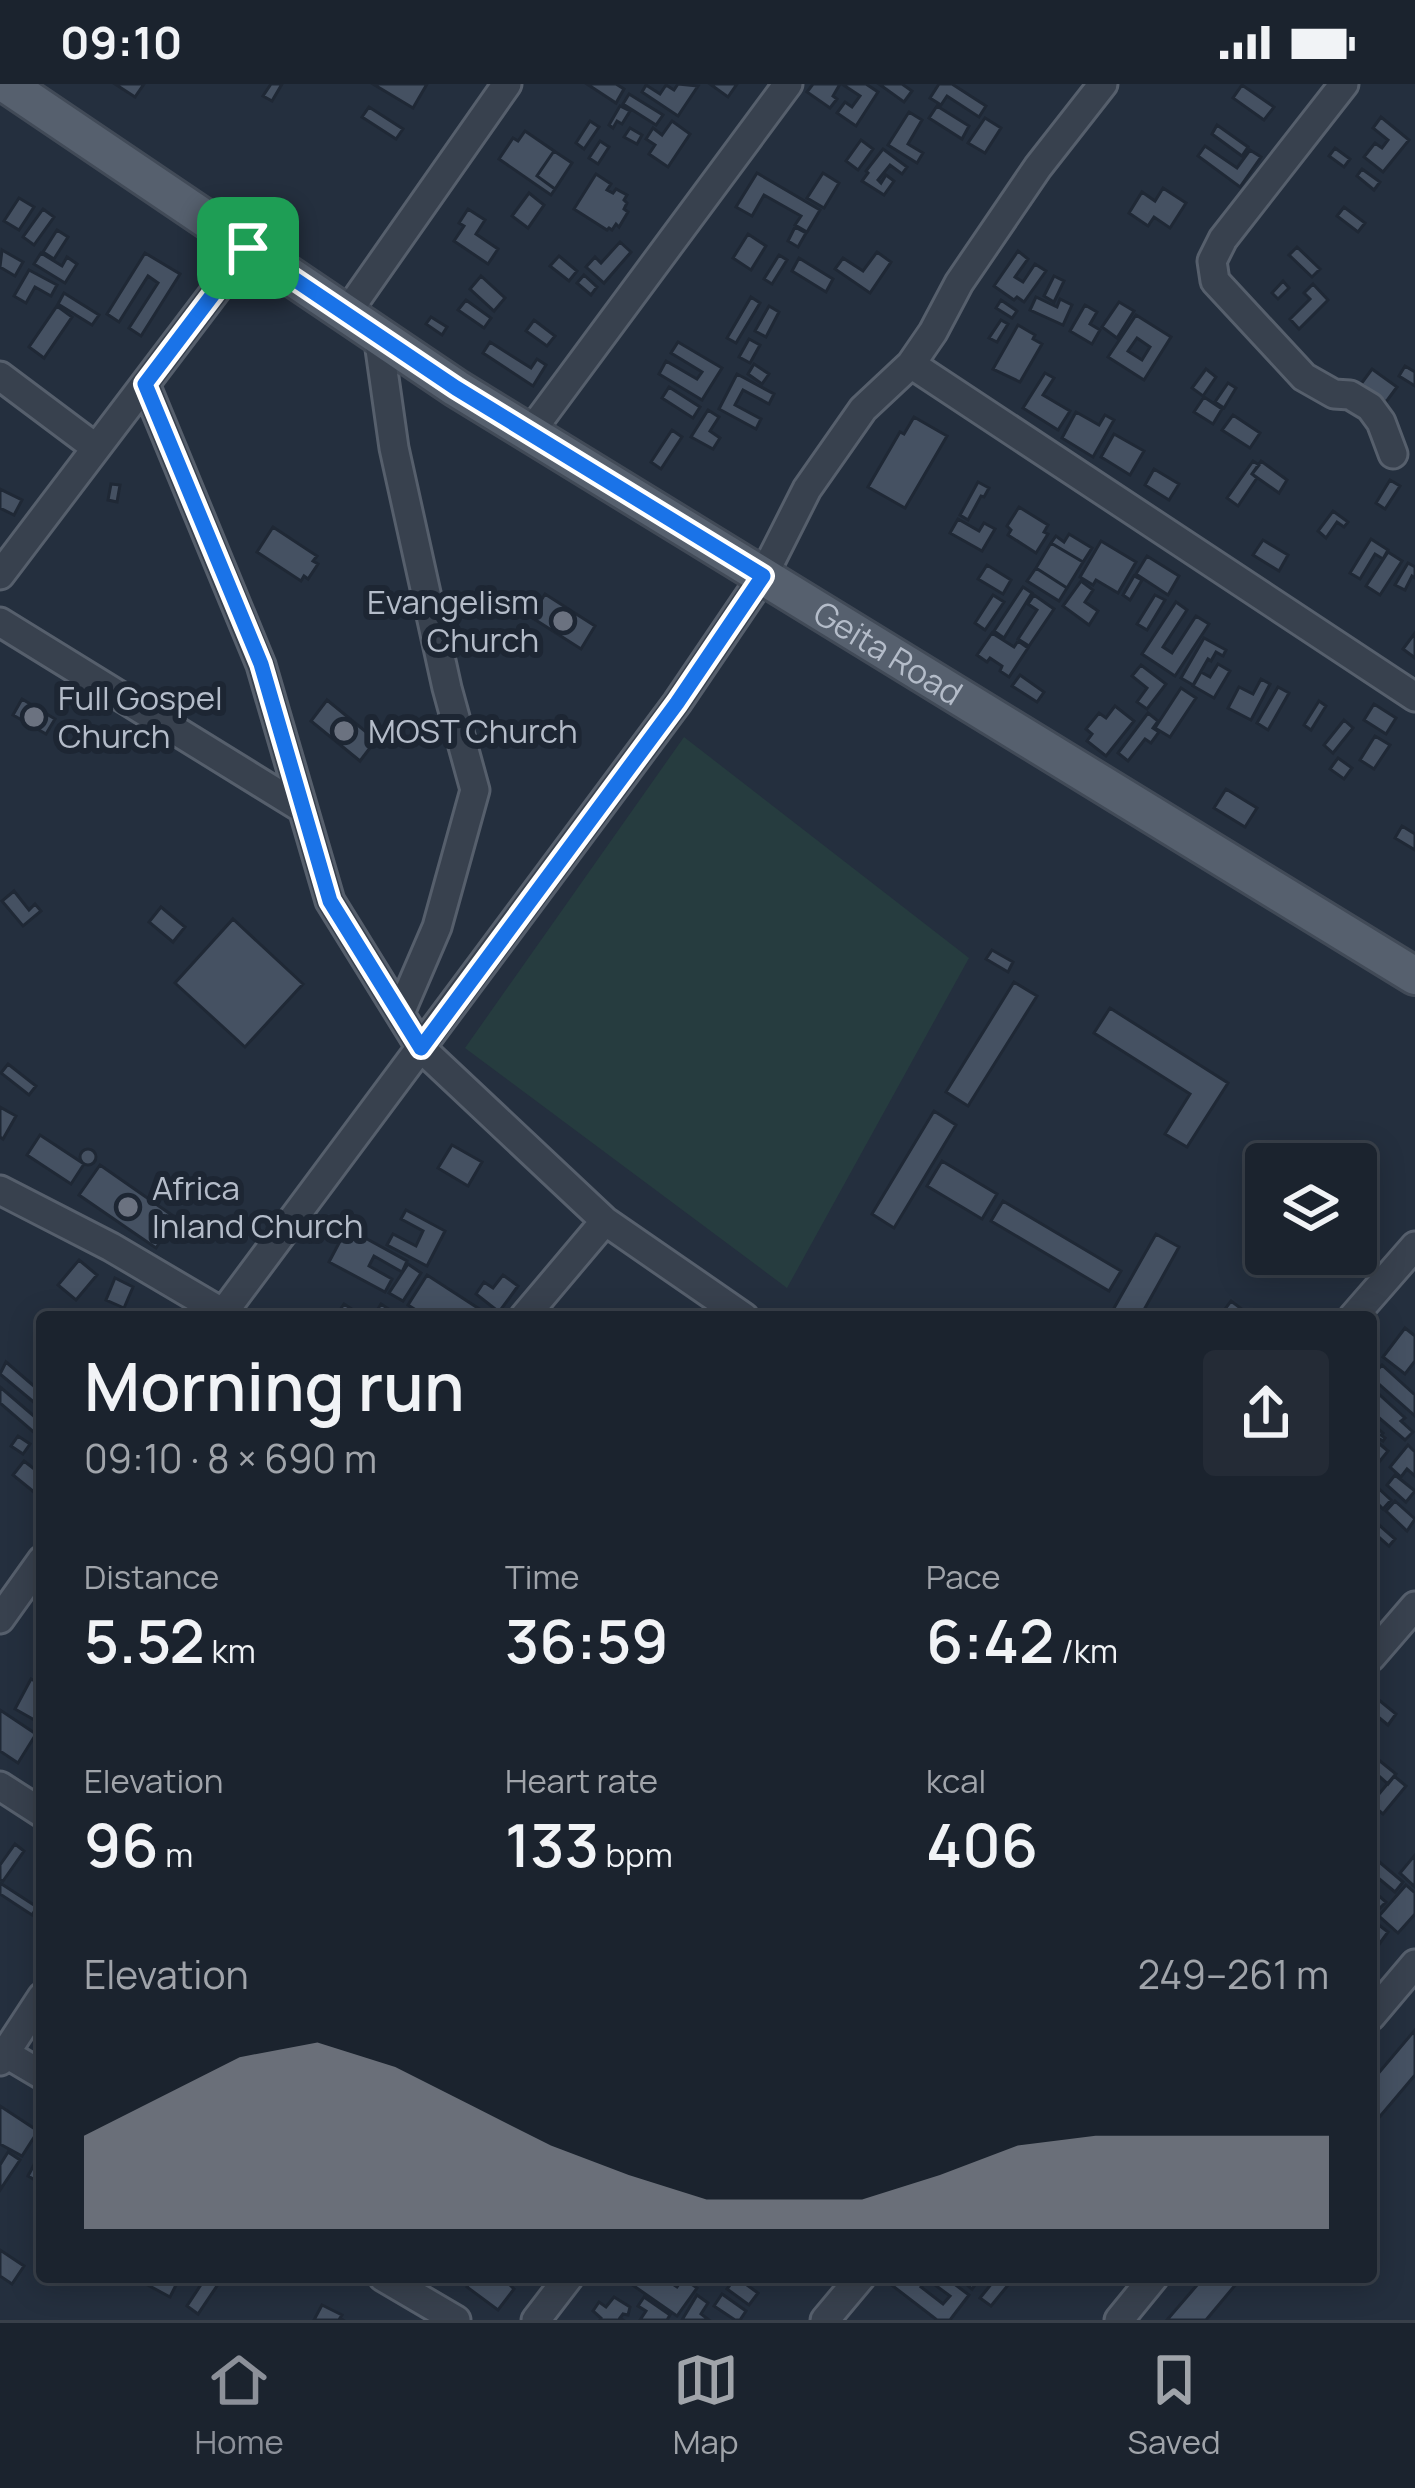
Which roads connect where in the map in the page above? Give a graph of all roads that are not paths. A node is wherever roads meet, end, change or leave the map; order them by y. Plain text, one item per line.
1 (6, 84) edge
2 (508, 84) edge
3 (788, 84) edge
4 (1103, 84) edge
5 (1344, 84) edge
6 (248, 248) junction
7 (346, 314) junction
8 (378, 335) junction
9 (911, 364) junction
10 (0, 376) edge
11 (145, 384) junction
12 (529, 434) junction
13 (96, 448) junction
14 (1393, 454) dead end
15 (0, 575) edge
16 (763, 576) junction
17 (0, 622) edge
18 (1415, 697) edge
19 (303, 809) junction
20 (1415, 976) edge
21 (400, 1013) junction
22 (421, 1048) junction
23 (0, 1190) edge
24 (605, 1221) junction
25 (1415, 1246) edge
26 (215, 1311) edge
27 (224, 1311) edge
28 (529, 1311) edge
29 (735, 1311) edge
30 (1358, 1311) edge
31 (36, 1568) edge
32 (1415, 1606) edge
33 (0, 1619) edge
34 (1377, 1650) edge
35 (0, 1786) edge
36 (36, 1809) edge
37 (1415, 1964) edge
38 (36, 2006) edge
39 (1377, 2009) edge
40 (2, 2057) edge
41 (36, 2072) edge
42 (393, 2283) edge
43 (564, 2283) edge
44 (855, 2283) edge
45 (1149, 2283) edge
46 (456, 2320) edge
47 (536, 2320) edge
48 (825, 2320) edge
49 (1119, 2320) edge

1 - 6 main road, Geita Road
2 - 7 street
3 - 12 street
4 - 9 street
5 - 14 street
6 - 7 main road, Geita Road
6 - 11 street
7 - 8 main road, Geita Road
8 - 12 main road, Geita Road
8 - 21 street
9 - 16 street
9 - 18 street
10 - 13 street
11 - 13 street
11 - 19 street
12 - 16 main road, Geita Road
13 - 15 street
16 - 20 main road, Geita Road
16 - 22 street
17 - 19 street
19 - 21 street
21 - 22 street
22 - 24 street
22 - 27 street
23 - 26 street
24 - 28 street
24 - 29 street
25 - 30 street
31 - 33 street
32 - 34 street
35 - 36 street
37 - 39 street
38 - 40 street
40 - 41 street
42 - 46 street
43 - 47 street
44 - 48 street
45 - 49 street

